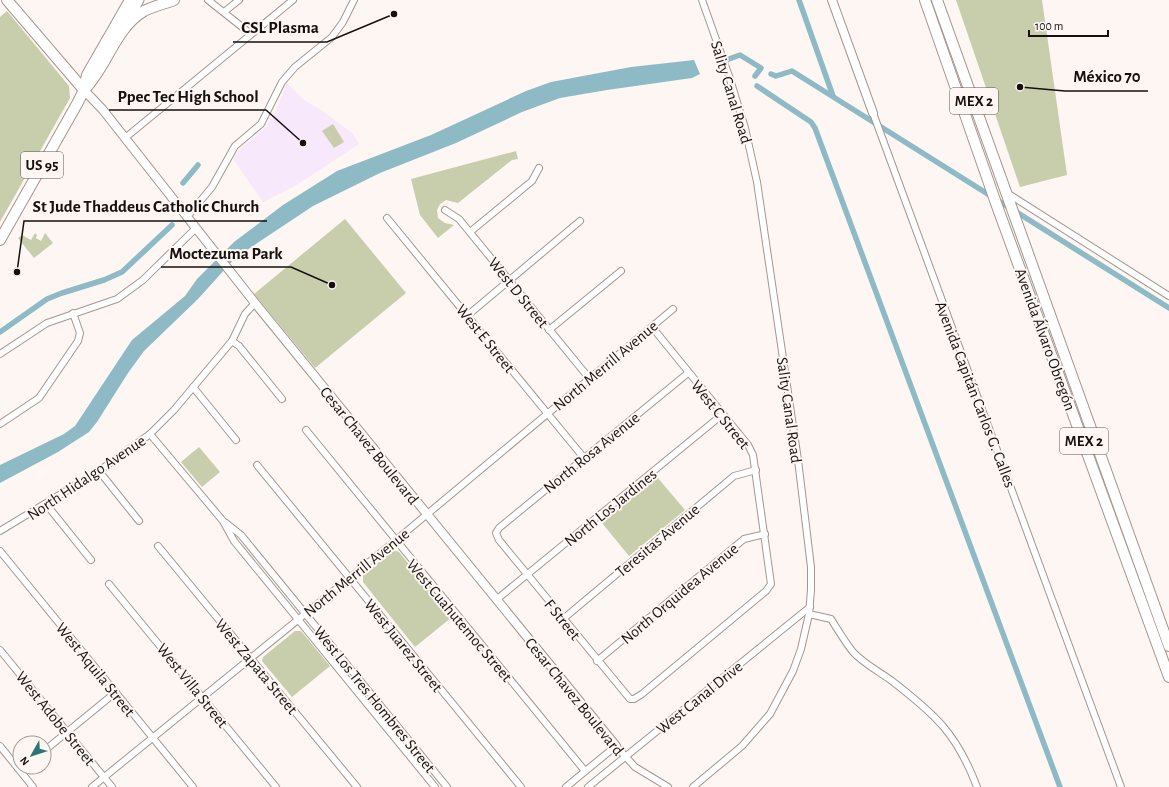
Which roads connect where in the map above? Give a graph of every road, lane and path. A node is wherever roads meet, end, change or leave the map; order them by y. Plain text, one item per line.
1 (8, 0) edge
2 (130, 0) edge
3 (139, 0) edge
4 (174, 0) edge
5 (208, 0) edge
6 (238, 0) edge
7 (293, 0) edge
8 (354, 0) edge
9 (702, 0) edge
10 (832, 0) edge
11 (925, 0) edge
12 (937, 0) edge
13 (224, 12) junction
14 (123, 31) junction
15 (251, 34) junction
16 (84, 90) junction
17 (873, 113) joint
18 (125, 138) junction
19 (539, 168) dead end
20 (1009, 197) junction
21 (445, 210) dead end
22 (187, 217) junction
23 (386, 218) dead end
24 (580, 221) dead end
25 (196, 228) junction
26 (470, 232) junction
27 (0, 240) edge
28 (621, 271) dead end
29 (509, 280) junction
30 (1169, 296) edge
31 (255, 303) junction
32 (673, 309) dead end
33 (73, 313) junction
34 (468, 315) junction
35 (652, 327) junction
36 (549, 330) junction
37 (232, 340) junction
38 (0, 354) edge
39 (688, 372) junction
40 (589, 378) junction
41 (193, 387) junction
42 (282, 399) dead end
43 (548, 413) junction
44 (722, 414) junction
45 (0, 424) edge
46 (306, 430) dead end
47 (150, 434) junction
48 (236, 440) dead end
49 (584, 458) junction
50 (257, 466) dead end
51 (756, 470) junction
52 (99, 471) junction
53 (46, 504) junction
54 (426, 514) junction
55 (140, 521) dead end
56 (223, 521) junction
57 (0, 531) edge
58 (496, 533) joint
59 (764, 534) junction
60 (395, 540) junction
61 (158, 546) dead end
62 (0, 551) edge
63 (91, 560) dead end
64 (527, 575) junction
65 (350, 577) junction
66 (109, 584) dead end
67 (496, 600) junction
68 (810, 607) junction
69 (305, 614) junction
70 (809, 614) junction
71 (298, 619) junction
72 (563, 619) junction
73 (1169, 646) edge
74 (0, 650) edge
75 (251, 658) junction
76 (598, 661) junction
77 (1169, 677) edge
78 (116, 692) junction
79 (203, 697) junction
80 (634, 699) joint
81 (67, 732) junction
82 (153, 738) junction
83 (52, 744) edge
84 (0, 746) edge
85 (616, 746) junction
86 (625, 757) junction
87 (12, 759) edge
88 (585, 771) junction
89 (26, 775) edge
90 (104, 777) junction
91 (33, 787) edge
92 (92, 787) edge
93 (112, 787) edge
94 (193, 787) edge
95 (276, 787) edge
96 (357, 787) edge
97 (435, 787) edge
98 (447, 787) edge
99 (521, 787) edge
100 (566, 787) edge
101 (588, 787) edge
102 (668, 787) edge
103 (692, 787) edge
104 (977, 787) edge
105 (1122, 787) edge

1 - 16 highway
2 - 16 highway, US 95
3 - 14 main road, US 95
4 - 14 highway, US 95
5 - 13 street
6 - 13 street
7 - 15 street
8 - 22 street
9 - 68 street, Sality Canal Road
10 - 17 street, Avenida Capitán Carlos G. Calles
11 - 77 highway, Avenida Álvaro Obregón / MEX 2
12 - 20 highway, Avenida Álvaro Obregón / MEX 2
13 - 15 street
14 - 16 highway, US 95
15 - 18 street
16 - 18 street, Cesar Chavez Boulevard
16 - 27 highway, US 95
17 - 105 street, Avenida Capitán Carlos G. Calles
18 - 22 street, Cesar Chavez Boulevard
19 - 26 street
20 - 30 street
20 - 73 highway, Avenida Álvaro Obregón / MEX 2
21 - 26 street, West D Street
22 - 25 street, Cesar Chavez Boulevard
23 - 34 street, West E Street
24 - 29 street
25 - 31 street, Cesar Chavez Boulevard
25 - 33 street
26 - 29 street, West D Street
28 - 36 street
29 - 34 street
29 - 36 street, West D Street
31 - 37 street, North Hidalgo Avenue
31 - 54 street, Cesar Chavez Boulevard
32 - 35 street, North Merrill Avenue
33 - 38 street
33 - 45 street
34 - 43 street, West E Street
35 - 39 street, West C Street
35 - 40 street, North Merrill Avenue
36 - 40 street, West D Street
37 - 41 street, North Hidalgo Avenue
37 - 42 street
39 - 44 street, West C Street
39 - 49 street, North Rosa Avenue
40 - 43 street, North Merrill Avenue
41 - 47 street, North Hidalgo Avenue
41 - 48 street
43 - 49 street, West E Street
43 - 54 street, North Merrill Avenue
44 - 51 street, West C Street
44 - 64 street, North Los Jardines
46 - 60 street, West Cuahutemoc Street
47 - 52 street, North Hidalgo Avenue
47 - 56 street, West Los Tres Hombres Street
49 - 58 street, North Rosa Avenue
50 - 65 street, West Juarez Street
51 - 59 street, West C Street
51 - 72 street, Teresitas Avenue
52 - 53 street, North Hidalgo Avenue
52 - 55 street
53 - 57 street, North Hidalgo Avenue
53 - 63 street
54 - 60 street, North Merrill Avenue
54 - 67 street, Cesar Chavez Boulevard
56 - 69 street, West Los Tres Hombres Street
56 - 71 street, West Los Tres Hombres Street
58 - 64 street, F Street
59 - 76 street, North Orquidea Avenue
59 - 80 street, West C Street
60 - 65 street, North Merrill Avenue
60 - 88 street, West Cuahutemoc Street
61 - 75 street, West Zapata Street
62 - 78 street, West Aquila Street
64 - 67 street, North Los Jardines
64 - 72 street, F Street
65 - 69 street, North Merrill Avenue
65 - 99 street, West Juarez Street
66 - 79 street, West Villa Street
67 - 85 street, Cesar Chavez Boulevard
68 - 70 street, Sality Canal Road
68 - 86 street, West Canal Drive
69 - 71 street, North Merrill Avenue
69 - 98 street, West Los Tres Hombres Street
70 - 103 street, Sality Canal Road
70 - 104 street
71 - 75 street, North Merrill Avenue
71 - 97 street, West Los Tres Hombres Street
72 - 76 street, F Street
74 - 81 street, West Adobe Street
75 - 79 street, North Merrill Avenue
75 - 96 street, West Zapata Street
76 - 80 street, F Street
78 - 81 street
78 - 82 street, West Aquila Street
79 - 82 street, North Merrill Avenue
79 - 95 street, West Villa Street
81 - 83 street
81 - 90 street, West Adobe Street
82 - 90 street, North Merrill Avenue
82 - 94 street, West Aquila Street
84 - 87 street
85 - 86 street, Cesar Chavez Boulevard
85 - 88 street
86 - 101 street, West Canal Drive
86 - 102 street, Cesar Chavez Boulevard
88 - 100 street
89 - 91 street
90 - 92 street, North Merrill Avenue
90 - 93 street, West Adobe Street

